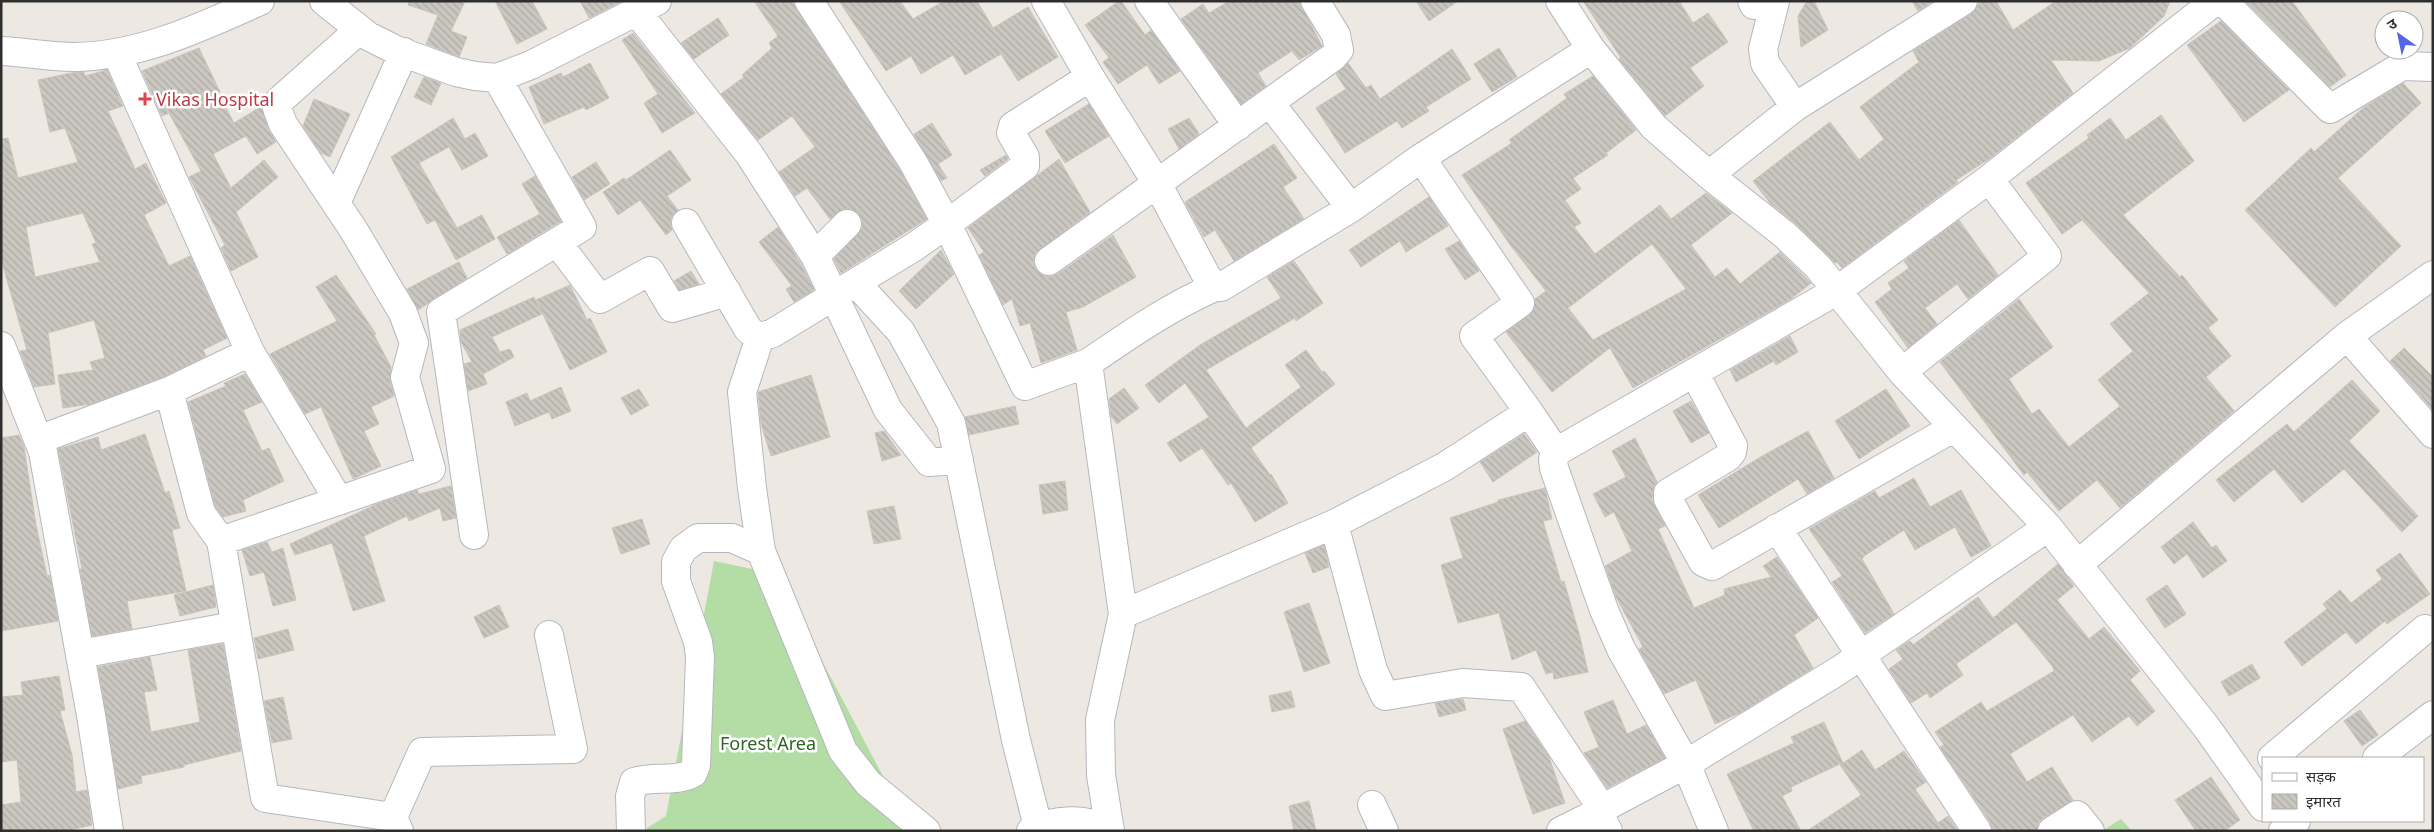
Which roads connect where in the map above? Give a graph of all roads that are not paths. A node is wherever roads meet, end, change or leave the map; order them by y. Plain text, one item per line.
1 (260, 1) edge
2 (809, 1) edge
3 (1046, 1) edge
4 (1148, 1) edge
5 (1315, 1) edge
6 (1560, 1) edge
7 (1963, 1) edge
8 (2215, 1) edge
9 (2223, 1) edge
10 (326, 2) edge
11 (1760, 3) edge
12 (647, 6) edge
13 (359, 30) junction
14 (1591, 49) junction
15 (1, 51) edge
16 (404, 52) junction
17 (117, 54) junction
18 (2433, 67) edge
19 (1090, 77) junction
20 (497, 78) junction
21 (1270, 103) junction
22 (1796, 107) junction
23 (1238, 126) junction
24 (1421, 158) junction
25 (1709, 175) junction
26 (1988, 179) junction
27 (1158, 185) junction
28 (336, 203) junction
29 (1351, 208) junction
30 (686, 223) dead end
31 (847, 224) dead end
32 (947, 224) junction
33 (557, 242) junction
34 (815, 256) junction
35 (1049, 262) dead end
36 (2433, 275) edge
37 (1215, 287) junction
38 (846, 290) junction
39 (1838, 290) junction
40 (726, 292) junction
41 (2347, 336) junction
42 (760, 337) junction
43 (1, 346) edge
44 (250, 352) junction
45 (1088, 363) junction
46 (1902, 372) junction
47 (1695, 374) junction
48 (168, 391) junction
49 (1529, 412) junction
50 (1953, 428) junction
51 (2433, 434) edge
52 (38, 440) junction
53 (1556, 452) junction
54 (959, 460) junction
55 (339, 501) junction
56 (1334, 524) junction
57 (2048, 527) junction
58 (1777, 528) junction
59 (474, 535) dead end
60 (220, 541) junction
61 (761, 551) junction
62 (2077, 565) junction
63 (1123, 614) junction
64 (234, 626) junction
65 (2425, 629) dead end
66 (549, 635) dead end
67 (80, 654) junction
68 (1861, 656) junction
69 (2433, 715) edge
70 (2273, 757) edge
71 (2378, 757) edge
72 (1686, 764) junction
73 (2254, 774) edge
74 (2262, 803) edge
75 (1372, 805) dead end
76 (1605, 820) edge
77 (2294, 822) edge
78 (396, 824) edge
79 (1035, 829) edge
80 (109, 831) edge
81 (631, 831) edge
82 (926, 831) edge
83 (1109, 831) edge
84 (1384, 831) edge
85 (1562, 831) edge
86 (1714, 831) edge
87 (1977, 831) edge
88 (2052, 831) edge
89 (2090, 831) edge
90 (2281, 831) edge

1 - 17 street
2 - 32 street
3 - 19 street
4 - 23 street
5 - 21 street
6 - 14 street
7 - 22 street
8 - 26 street
9 - 18 street
10 - 13 street
11 - 22 street
12 - 20 street
12 - 34 street
13 - 16 street
13 - 28 street
14 - 24 street
14 - 25 street
15 - 17 street
16 - 20 street
16 - 28 street
17 - 44 street
19 - 27 street
19 - 32 street
20 - 33 street
21 - 23 street
21 - 29 street
22 - 25 street
23 - 27 street
24 - 29 street
24 - 49 street
25 - 39 street
26 - 39 street
26 - 46 street
27 - 35 street
27 - 37 street
28 - 55 street
29 - 37 street
30 - 40 street
31 - 34 street
32 - 38 street
32 - 45 street
33 - 40 street
33 - 59 street
34 - 38 street
36 - 41 street
37 - 45 street
38 - 42 street
38 - 54 street
38 - 54 street
39 - 46 street
39 - 47 street
40 - 42 street
41 - 51 street
41 - 62 street
42 - 61 street
43 - 52 street
44 - 48 street
44 - 55 street
45 - 63 street
46 - 50 street
47 - 53 street
47 - 58 street
48 - 52 street
48 - 60 street
49 - 53 street
49 - 56 street
50 - 57 street
50 - 58 street
52 - 67 street
53 - 72 street
54 - 79 street
55 - 60 street
56 - 63 street
56 - 76 street
57 - 62 street
57 - 68 street
58 - 68 street
60 - 64 street
61 - 81 street
61 - 82 street
62 - 73 street
63 - 83 street
64 - 67 street
64 - 78 street
65 - 70 street
66 - 78 street
67 - 80 street
68 - 72 street
68 - 87 street
69 - 71 street
72 - 76 street
72 - 86 street
73 - 74 street
75 - 84 street
76 - 85 street
77 - 90 street
79 - 83 street
88 - 89 street

